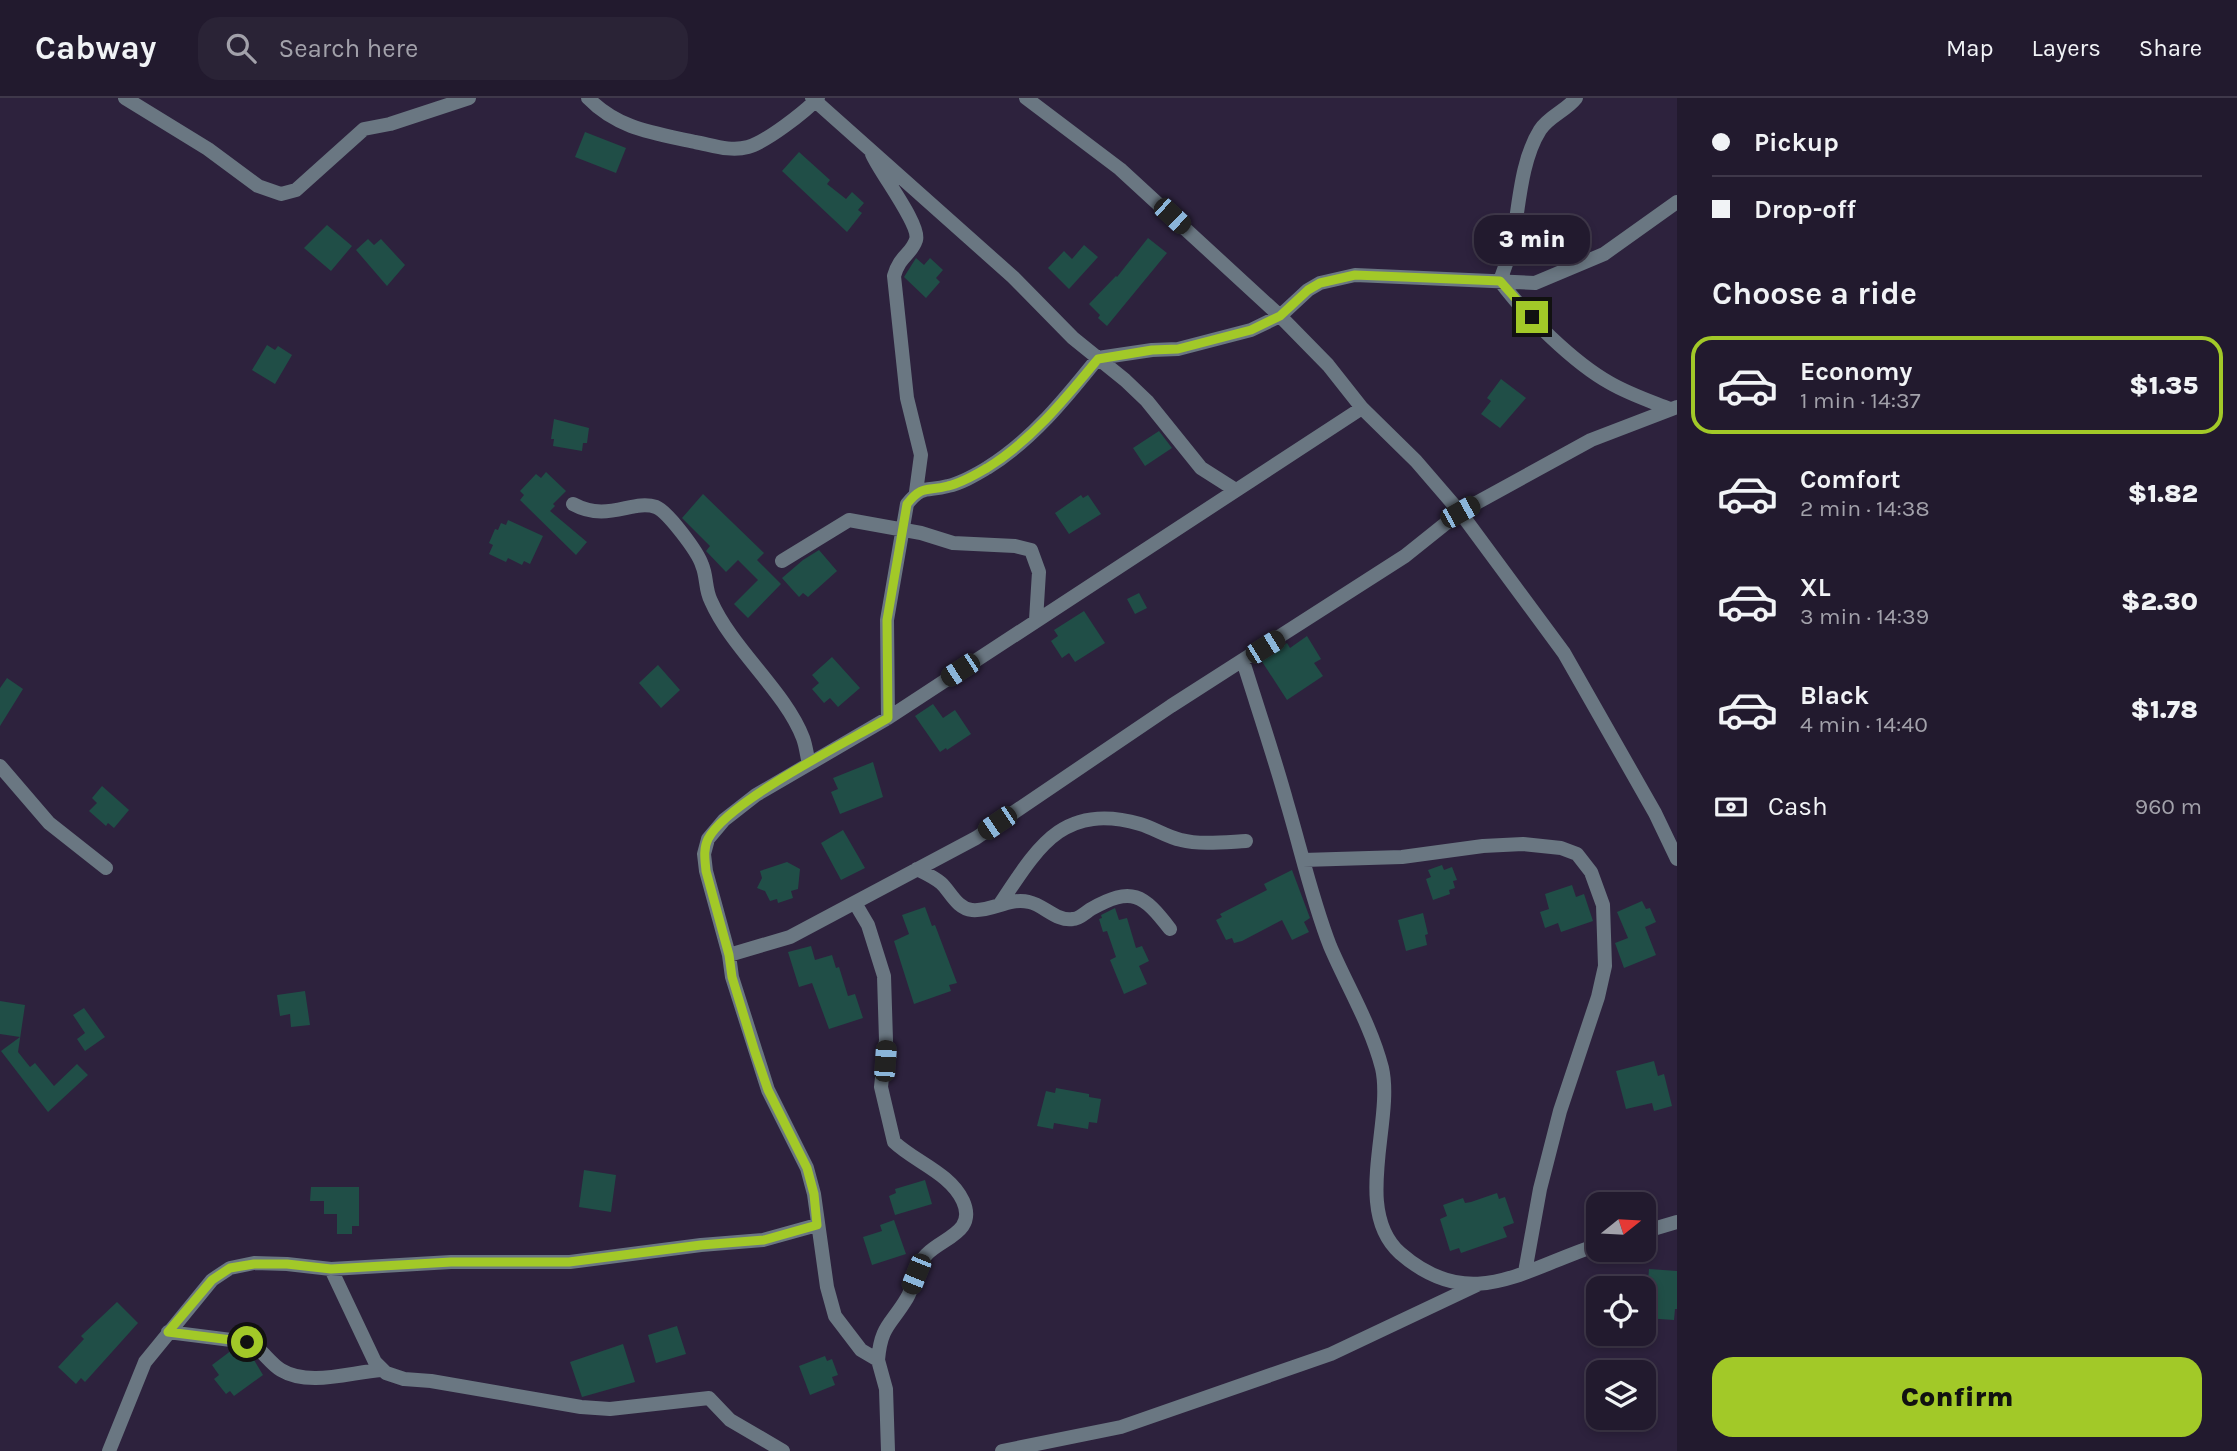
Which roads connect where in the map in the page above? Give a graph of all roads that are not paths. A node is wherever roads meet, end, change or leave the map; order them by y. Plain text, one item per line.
1 (125, 98) edge
2 (468, 98) edge
3 (588, 98) edge
4 (1026, 98) edge
5 (1576, 98) edge
6 (815, 99) edge
7 (869, 146) junction
8 (1677, 202) edge
9 (1500, 281) junction
10 (1280, 316) junction
11 (1098, 359) junction
12 (1363, 408) junction
13 (1674, 408) edge
14 (1234, 489) junction
15 (916, 492) junction
16 (573, 504) dead end
17 (1460, 512) junction
18 (901, 529) junction
19 (782, 561) dead end
20 (1036, 620) junction
21 (1243, 661) junction
22 (888, 718) junction
23 (808, 764) junction
24 (0, 766) edge
25 (1246, 841) dead end
26 (1677, 859) edge
27 (1303, 860) junction
28 (106, 868) dead end
29 (917, 869) junction
30 (855, 903) junction
31 (1000, 904) junction
32 (1170, 929) dead end
33 (729, 955) junction
34 (1677, 1222) edge
35 (817, 1225) junction
36 (1656, 1228) edge
37 (1586, 1249) edge
38 (331, 1269) junction
39 (1525, 1272) junction
40 (1477, 1285) junction
41 (168, 1332) junction
42 (878, 1360) junction
43 (381, 1370) junction
44 (109, 1451) edge
45 (783, 1451) edge
46 (888, 1451) edge
47 (1002, 1451) edge

1 - 2 street
3 - 6 street
4 - 10 street
5 - 9 street
6 - 7 street
7 - 11 street
7 - 15 street
8 - 9 street
9 - 10 street
9 - 13 street
10 - 11 street
10 - 12 street
11 - 14 street
11 - 15 street
12 - 14 street
12 - 17 street
13 - 17 street
14 - 20 street
15 - 18 street
16 - 23 street
17 - 21 street
17 - 26 street
18 - 19 street
18 - 20 street
18 - 22 street
20 - 22 street
21 - 27 street
21 - 29 street
22 - 23 street
23 - 33 street
24 - 28 street
25 - 31 street
27 - 39 street
27 - 40 street
29 - 30 street
29 - 31 street
30 - 33 street
30 - 42 street
31 - 32 street
33 - 35 street
34 - 36 street
35 - 38 street
35 - 42 street
37 - 39 street
38 - 41 street
38 - 43 street
39 - 40 street
40 - 47 street
41 - 43 street
41 - 44 street
42 - 46 street
43 - 45 street

